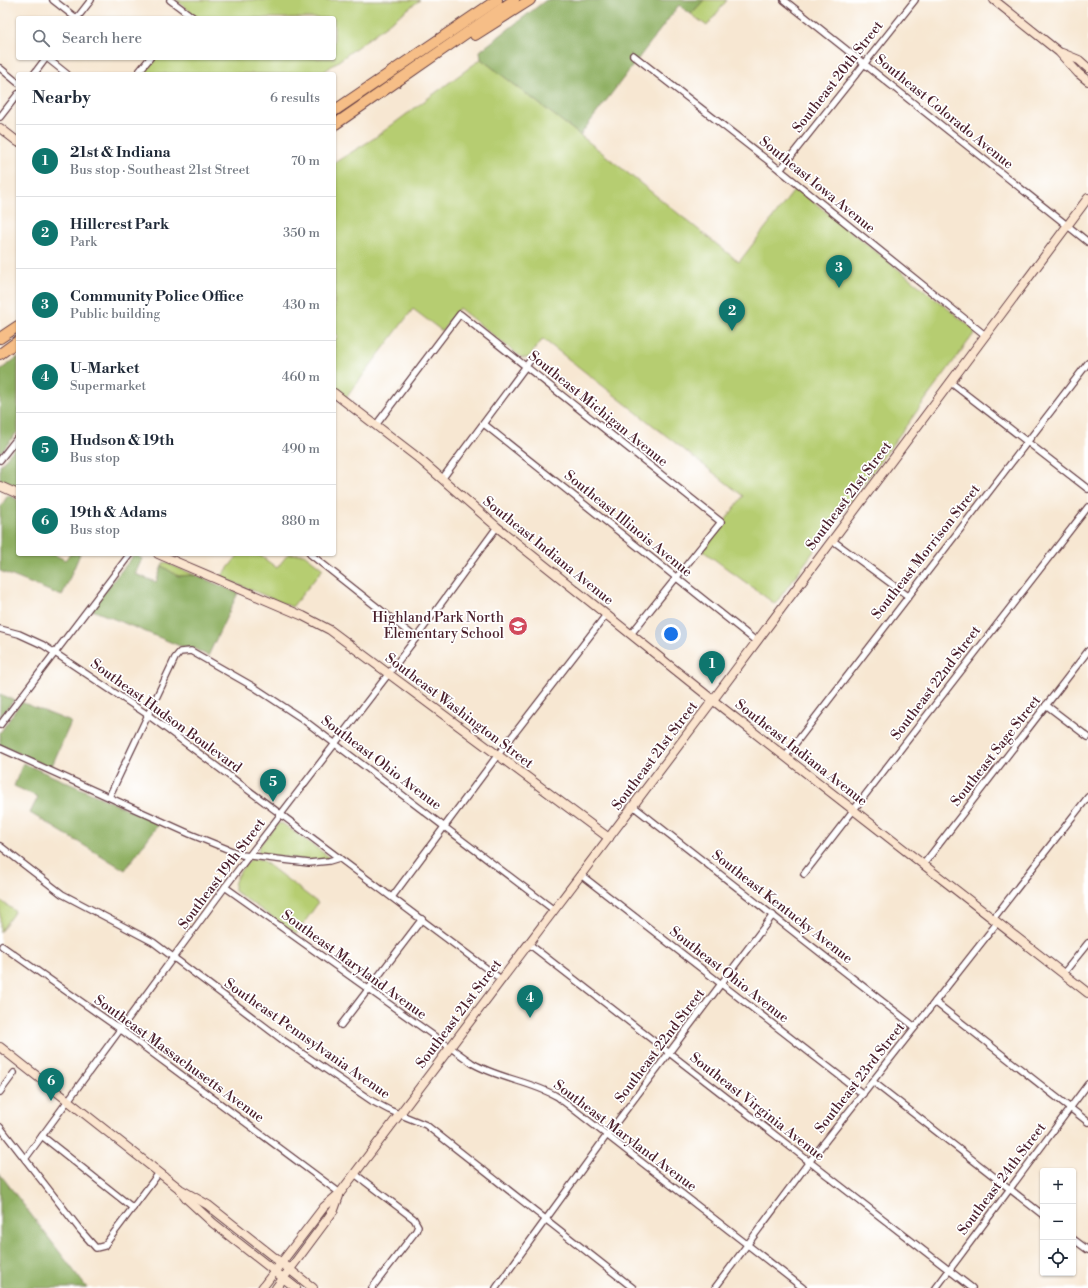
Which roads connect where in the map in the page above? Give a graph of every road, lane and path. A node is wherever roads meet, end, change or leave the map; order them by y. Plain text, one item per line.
1 (53, 0) edge
2 (91, 0) edge
3 (170, 0) edge
4 (496, 0) edge
5 (514, 0) edge
6 (530, 0) edge
7 (784, 0) edge
8 (914, 0) edge
9 (994, 0) edge
10 (186, 12) junction
11 (73, 16) edge
12 (78, 16) edge
13 (183, 16) edge
14 (191, 16) edge
15 (1059, 52) junction
16 (633, 55) dead end
17 (44, 60) edge
18 (49, 60) edge
19 (148, 60) edge
20 (864, 64) junction
21 (0, 68) edge
22 (1088, 68) edge
23 (36, 72) edge
24 (64, 72) edge
25 (139, 72) edge
26 (16, 81) edge
27 (1088, 81) edge
28 (385, 91) junction
29 (16, 97) edge
30 (336, 110) edge
31 (0, 117) edge
32 (336, 124) edge
33 (0, 128) edge
34 (16, 140) edge
35 (780, 170) junction
36 (1088, 198) edge
37 (1067, 226) junction
38 (1088, 242) edge
39 (16, 327) edge
40 (986, 335) junction
41 (0, 338) edge
42 (16, 342) edge
43 (0, 354) edge
44 (532, 358) dead end
45 (1088, 363) edge
46 (526, 367) junction
47 (950, 382) junction
48 (336, 394) edge
49 (484, 424) junction
50 (376, 425) junction
51 (16, 440) edge
52 (1027, 441) junction
53 (0, 460) edge
54 (442, 479) junction
55 (0, 486) edge
56 (1088, 489) edge
57 (16, 493) edge
58 (1088, 507) edge
59 (497, 527) junction
60 (832, 540) junction
61 (128, 556) edge
62 (163, 556) edge
63 (313, 556) edge
64 (676, 578) junction
65 (908, 596) junction
66 (606, 615) junction
67 (0, 629) edge
68 (631, 634) junction
69 (416, 638) junction
70 (757, 642) junction
71 (1088, 651) edge
72 (55, 653) junction
73 (388, 674) junction
74 (713, 700) junction
75 (1046, 705) junction
76 (148, 715) junction
77 (0, 725) edge
78 (1088, 737) edge
79 (335, 744) junction
80 (0, 748) edge
81 (497, 756) junction
82 (785, 757) junction
83 (109, 797) junction
84 (1088, 797) edge
85 (633, 806) junction
86 (854, 811) junction
87 (281, 815) junction
88 (445, 827) junction
89 (609, 838) junction
90 (0, 846) edge
91 (250, 855) junction
92 (339, 858) junction
93 (923, 865) junction
94 (804, 874) dead end
95 (581, 875) junction
96 (225, 887) junction
97 (392, 897) junction
98 (554, 910) junction
99 (774, 915) junction
100 (422, 920) junction
101 (995, 921) junction
102 (1088, 943) edge
103 (529, 944) junction
104 (2, 946) dead end
105 (174, 958) junction
106 (1063, 974) junction
107 (502, 980) junction
108 (722, 984) junction
109 (368, 990) junction
110 (1088, 993) edge
111 (935, 1002) junction
112 (340, 1025) dead end
113 (915, 1027) junction
114 (120, 1029) junction
115 (0, 1046) edge
116 (450, 1048) junction
117 (669, 1054) junction
118 (14, 1073) dead end
119 (872, 1081) junction
120 (1088, 1084) edge
121 (0, 1092) edge
122 (863, 1094) junction
123 (68, 1101) junction
124 (1070, 1108) junction
125 (400, 1114) junction
126 (1088, 1122) edge
127 (0, 1127) edge
128 (607, 1135) junction
129 (42, 1136) junction
130 (25, 1159) junction
131 (809, 1162) junction
132 (159, 1173) junction
133 (355, 1174) junction
134 (180, 1189) junction
135 (1010, 1189) junction
136 (340, 1193) junction
137 (133, 1208) junction
138 (1040, 1213) edge
139 (546, 1220) junction
140 (1074, 1240) edge
141 (748, 1245) junction
142 (1088, 1250) edge
143 (281, 1263) junction
144 (290, 1270) junction
145 (949, 1270) junction
146 (274, 1271) junction
147 (283, 1278) junction
148 (262, 1288) edge
149 (276, 1288) edge
150 (296, 1288) edge
151 (313, 1288) edge
152 (372, 1288) edge
153 (496, 1288) edge
154 (633, 1288) edge
155 (715, 1288) edge
156 (803, 1288) edge
157 (936, 1288) edge
158 (972, 1288) edge

1 - 11 street
2 - 12 street
3 - 10 street
4 - 30 highway
5 - 28 highway
6 - 28 highway
7 - 20 street, Southeast Colorado Avenue
8 - 20 street, Southeast 20th Street
9 - 15 main road
10 - 13 street
10 - 14 street
15 - 22 main road
15 - 27 main road
16 - 35 street, Southeast Iowa Avenue
17 - 23 street
18 - 24 street
19 - 25 street
20 - 35 street, Southeast 20th Street
20 - 37 street, Southeast Colorado Avenue
21 - 26 street
28 - 32 highway
29 - 31 street
33 - 34 main road
35 - 40 street, Southeast Iowa Avenue
36 - 37 main road, Southeast 21st Street
37 - 38 street, Southeast Colorado Avenue
37 - 40 main road, Southeast 21st Street
39 - 41 highway
40 - 47 main road, Southeast 21st Street
42 - 43 highway
44 - 46 street
45 - 52 street, Southeast Morrison Street
46 - 49 street
46 - 50 street, Southeast Michigan Avenue
46 - 64 street, Southeast Michigan Avenue
47 - 52 street
47 - 60 main road, Southeast 21st Street
48 - 50 main road, Southeast Indiana Avenue
49 - 54 street
49 - 64 street, Southeast Illinois Avenue
50 - 54 main road, Southeast Indiana Avenue
51 - 53 street
52 - 56 street
52 - 65 street, Southeast Morrison Street
54 - 59 main road, Southeast Indiana Avenue
55 - 57 main road
58 - 86 street, Southeast 22nd Street
59 - 66 main road, Southeast Indiana Avenue
59 - 69 street, Southeast 19th Street
60 - 65 street
60 - 70 main road, Southeast 21st Street
61 - 72 street
62 - 73 main road, Southeast Washington Street
63 - 69 street
64 - 68 street
64 - 70 street, Southeast Illinois Avenue
65 - 82 street, Southeast Morrison Street
66 - 68 main road, Southeast Indiana Avenue
66 - 81 street
67 - 72 street, Southeast Hudson Boulevard
68 - 74 main road, Southeast Indiana Avenue
69 - 73 street, Southeast 19th Street
70 - 74 main road, Southeast 21st Street
71 - 75 street, Southeast Sage Street
72 - 76 street, Southeast Hudson Boulevard
72 - 77 street
73 - 79 street, Southeast 19th Street
73 - 81 main road, Southeast Washington Street
74 - 82 main road, Southeast Indiana Avenue
74 - 85 main road, Southeast 21st Street
75 - 78 street
75 - 93 street, Southeast Sage Street
76 - 79 street, Southeast Ohio Avenue
76 - 83 street
76 - 87 street, Southeast Hudson Boulevard
79 - 87 street, Southeast 19th Street
79 - 88 street, Southeast Ohio Avenue
80 - 83 street
81 - 88 street
81 - 89 main road, Southeast Washington Street
82 - 86 main road, Southeast Indiana Avenue
83 - 91 street
84 - 101 street, Southeast 23rd Street
85 - 89 main road, Southeast 21st Street
85 - 99 street, Southeast Kentucky Avenue
86 - 93 main road, Southeast Indiana Avenue
86 - 94 street, Southeast 22nd Street
87 - 91 street, Southeast 19th Street
87 - 92 street, Southeast Hudson Boulevard
88 - 97 street
88 - 98 street, Southeast Ohio Avenue
89 - 95 main road, Southeast 21st Street
90 - 105 street, Southeast Pennsylvania Avenue
91 - 92 street
91 - 96 street, Southeast 19th Street
92 - 97 street, Southeast Hudson Boulevard
93 - 101 main road, Southeast Indiana Avenue
95 - 98 main road, Southeast 21st Street
95 - 108 street, Southeast Ohio Avenue
96 - 105 street, Southeast 19th Street
96 - 109 street, Southeast Maryland Avenue
97 - 100 street, Southeast Hudson Boulevard
98 - 103 main road, Southeast 21st Street
99 - 108 street, Southeast 22nd Street
99 - 113 street, Southeast Kentucky Avenue
100 - 107 street, Southeast Hudson Boulevard
100 - 109 street
101 - 106 main road, Southeast Indiana Avenue
101 - 111 street, Southeast 23rd Street
102 - 106 street
103 - 107 main road, Southeast 21st Street
103 - 117 street, Southeast Virginia Avenue
104 - 114 street, Southeast Massachusetts Avenue
105 - 114 street, Southeast 19th Street
105 - 125 street, Southeast Pennsylvania Avenue
106 - 110 main road, Southeast Indiana Avenue
107 - 116 main road, Southeast 21st Street
108 - 117 street, Southeast 22nd Street
108 - 122 street, Southeast Ohio Avenue
109 - 112 street
109 - 116 street, Southeast Maryland Avenue
111 - 113 street, Southeast 23rd Street
111 - 124 street
113 - 119 street, Southeast 23rd Street
114 - 123 street, Southeast 19th Street
114 - 136 street, Southeast Massachusetts Avenue
115 - 123 main road
116 - 125 main road, Southeast 21st Street
116 - 128 street, Southeast Maryland Avenue
117 - 128 street, Southeast 22nd Street
117 - 131 street, Southeast Virginia Avenue
118 - 121 street
119 - 122 street, Southeast 23rd Street
119 - 135 street
120 - 124 street, Southeast 24th Street
122 - 131 street, Southeast 23rd Street
123 - 129 street, Southeast 19th Street
123 - 132 main road
124 - 126 street
124 - 135 street, Southeast 24th Street
125 - 133 main road, Southeast 21st Street
125 - 139 street, Southeast Pennsylvania Avenue
127 - 130 street
128 - 139 street, Southeast 22nd Street
128 - 141 street, Southeast Maryland Avenue
129 - 130 street, Southeast 19th Street
129 - 137 street
130 - 137 street
131 - 141 street, Southeast 23rd Street
131 - 145 street, Southeast Virginia Avenue
132 - 134 main road
132 - 137 street
133 - 136 main road, Southeast 21st Street
133 - 152 street
134 - 143 main road
134 - 146 main road
135 - 138 street
135 - 145 street, Southeast 24th Street
136 - 143 main road, Southeast 21st Street
136 - 144 main road, Southeast 21st Street
139 - 153 street, Southeast 22nd Street
139 - 154 street, Southeast Pennsylvania Avenue
140 - 142 street
141 - 155 street, Southeast 23rd Street
141 - 156 street, Southeast Maryland Avenue
143 - 144 main road
143 - 146 main road, Southeast 21st Street
144 - 147 main road, Southeast 21st Street
144 - 151 main road
145 - 157 street, Southeast 24th Street
145 - 158 street, Southeast Virginia Avenue
146 - 147 main road
146 - 148 main road, Southeast 21st Street
147 - 149 main road, Southeast 21st Street
147 - 150 main road

